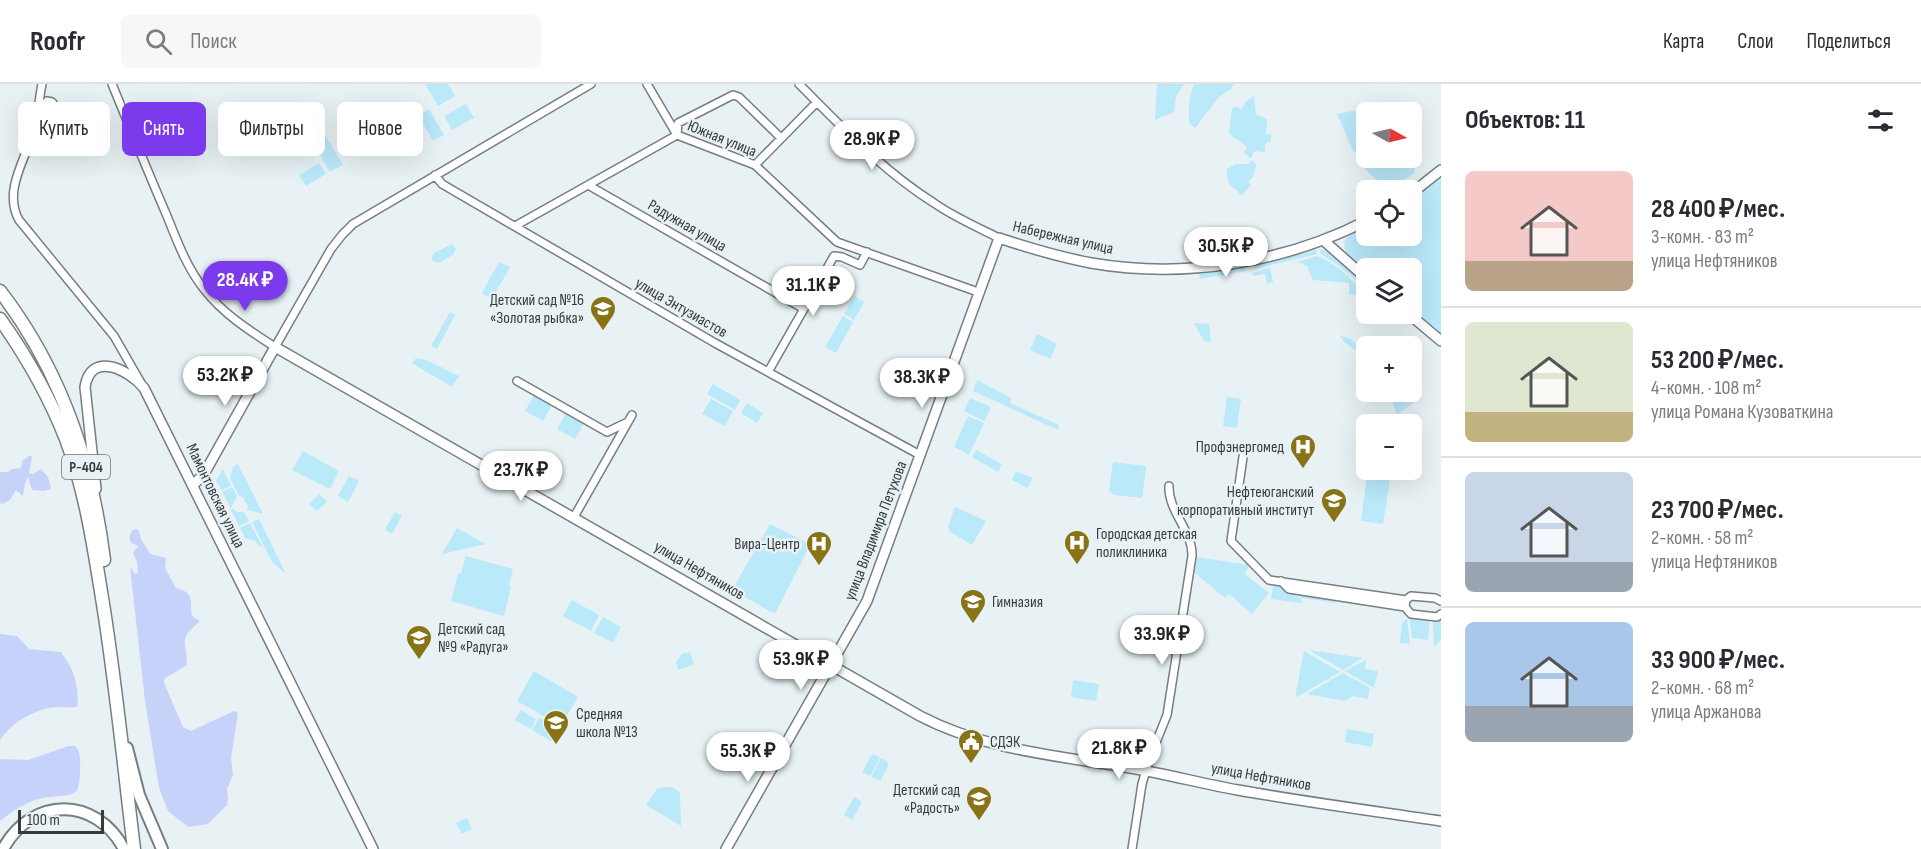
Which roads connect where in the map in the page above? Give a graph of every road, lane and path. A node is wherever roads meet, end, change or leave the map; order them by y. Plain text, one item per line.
1 (42, 84) edge
2 (112, 84) edge
3 (591, 84) edge
4 (647, 84) edge
5 (799, 84) edge
6 (39, 102) edge
7 (817, 102) junction
8 (677, 135) junction
9 (781, 138) junction
10 (25, 156) edge
11 (755, 165) junction
12 (1441, 170) edge
13 (435, 175) junction
14 (588, 184) junction
15 (1422, 185) edge
16 (1356, 225) edge
17 (515, 226) junction
18 (999, 238) junction
19 (1323, 240) junction
20 (867, 252) junction
21 (1356, 269) edge
22 (0, 291) edge
23 (978, 292) junction
24 (804, 309) junction
25 (0, 320) edge
26 (1421, 324) edge
27 (1441, 341) edge
28 (275, 347) junction
29 (768, 372) junction
30 (517, 381) dead end
31 (144, 388) junction
32 (632, 415) dead end
33 (628, 422) junction
34 (1244, 450) dead end
35 (920, 455) junction
36 (193, 485) junction
37 (1169, 486) dead end
38 (574, 517) junction
39 (102, 543) junction
40 (1441, 601) edge
41 (1406, 604) junction
42 (1441, 614) edge
43 (112, 663) junction
44 (832, 664) junction
45 (115, 687) junction
46 (1146, 771) junction
47 (1441, 821) edge
48 (3, 849) edge
49 (124, 849) edge
50 (134, 849) edge
51 (162, 849) edge
52 (373, 849) edge
53 (726, 849) edge
54 (1132, 849) edge

1 - 6 street, Мамонтовская улица
2 - 28 street, улица Нефтяников
3 - 13 street
4 - 8 street
5 - 7 street, Набережная улица
7 - 9 street
7 - 18 street, Набережная улица
8 - 9 street
8 - 11 street, Южная улица
8 - 14 street, Южная улица
9 - 11 street
10 - 31 street, Мамонтовская улица
11 - 20 street, Южная улица
12 - 15 main road
13 - 17 street, улица Энтузиастов
13 - 28 street
14 - 17 street, Южная улица
14 - 24 street, Радужная улица
16 - 19 main road, Набережная улица
17 - 29 street, улица Энтузиастов
18 - 19 main road, Набережная улица
18 - 23 main road, улица Владимира Петухова
19 - 21 main road
20 - 23 street, Южная улица
20 - 24 street
22 - 39 highway, Р-404
23 - 35 main road, улица Владимира Петухова
24 - 29 street
25 - 43 highway, Р-404
26 - 27 main road
28 - 36 main road
28 - 38 main road, улица Нефтяников
29 - 35 street, улица Энтузиастов
30 - 33 street
31 - 36 main road, Мамонтовская улица
31 - 39 main road
32 - 33 street
33 - 38 street
34 - 41 street
35 - 44 main road, улица Владимира Петухова
36 - 52 main road, Мамонтовская улица
37 - 46 street
38 - 44 main road, улица Нефтяников
39 - 43 highway, Р-404
40 - 41 street
41 - 42 street
43 - 45 highway, Р-404
44 - 46 main road, улица Нефтяников
44 - 53 main road, улица Владимира Петухова
45 - 50 highway, Р-404
45 - 51 main road
46 - 47 main road, улица Нефтяников
46 - 54 street
48 - 49 main road

